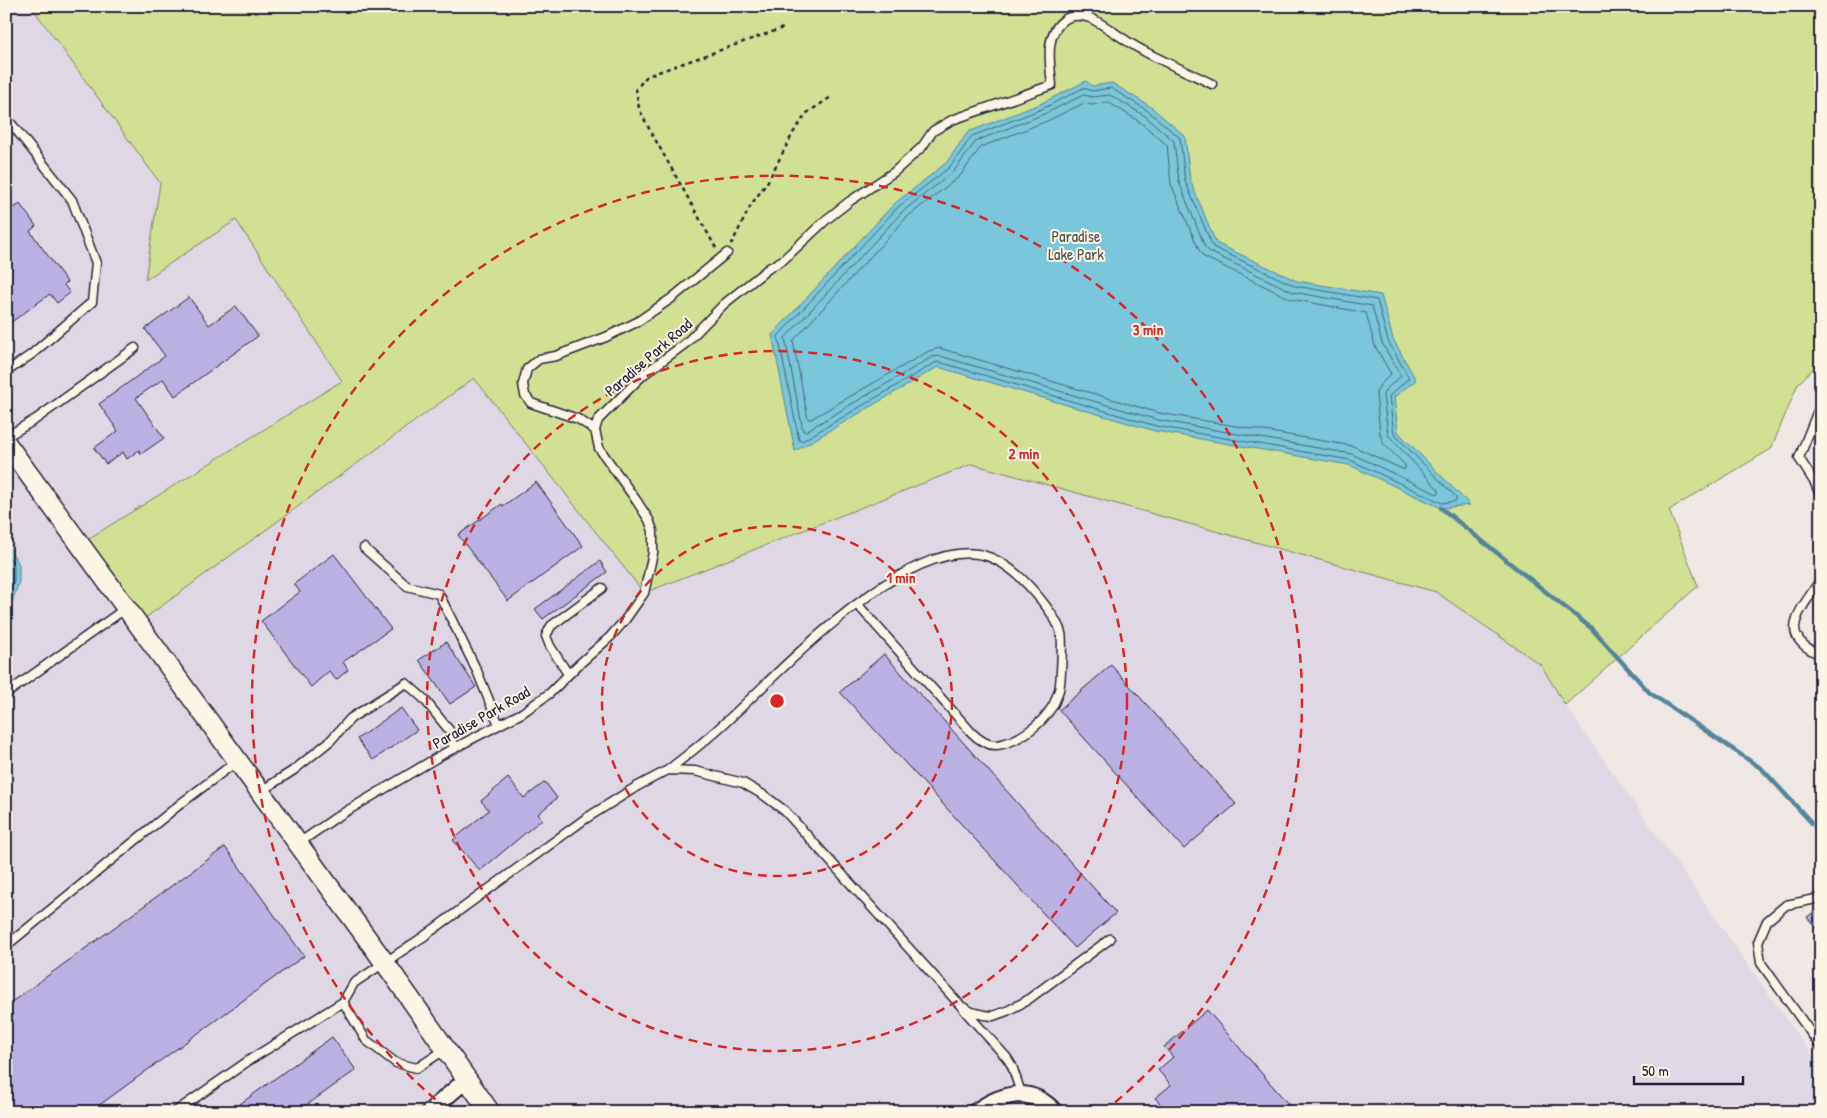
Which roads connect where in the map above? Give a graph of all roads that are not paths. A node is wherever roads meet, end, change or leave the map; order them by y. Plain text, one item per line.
1 (1212, 84) dead end
2 (6, 117) edge
3 (724, 255) road end
4 (135, 348) dead end
5 (6, 372) edge
6 (1821, 403) edge
7 (595, 430) junction
8 (6, 437) edge
9 (6, 444) edge
10 (1821, 497) edge
11 (364, 548) dead end
12 (1821, 579) edge
13 (602, 588) dead end
14 (858, 605) junction
15 (126, 608) junction
16 (1821, 655) edge
17 (568, 674) junction
18 (10, 691) dead end
19 (499, 725) junction
20 (454, 749) junction
21 (237, 761) junction
22 (668, 770) junction
23 (259, 792) junction
24 (297, 844) junction
25 (1821, 898) edge
26 (1110, 939) dead end
27 (6, 946) edge
28 (384, 963) junction
29 (343, 1002) junction
30 (960, 1006) junction
31 (1821, 1047) edge
32 (446, 1049) junction
33 (467, 1080) junction
34 (1021, 1093) junction
35 (175, 1112) edge
36 (429, 1112) edge
37 (490, 1112) edge
38 (975, 1112) edge
39 (1055, 1112) edge

1 - 7 lane, Paradise Park Road
2 - 5 lane
3 - 7 lane
4 - 8 lane
6 - 10 lane
7 - 17 lane, Paradise Park Road
9 - 15 street
11 - 19 lane
12 - 16 lane
13 - 17 lane
14 - 14 lane
14 - 22 lane
15 - 18 lane
15 - 21 street
17 - 19 lane, Paradise Park Road
19 - 20 lane, Paradise Park Road
20 - 23 lane
20 - 24 lane, Paradise Park Road
21 - 23 street
21 - 27 lane
22 - 28 lane
22 - 30 lane
23 - 24 street
24 - 28 street
25 - 31 lane
26 - 30 lane
28 - 29 lane
28 - 32 street
29 - 32 lane
29 - 35 lane
30 - 34 lane
32 - 33 street
33 - 36 street
33 - 37 street
34 - 38 street
34 - 39 street

